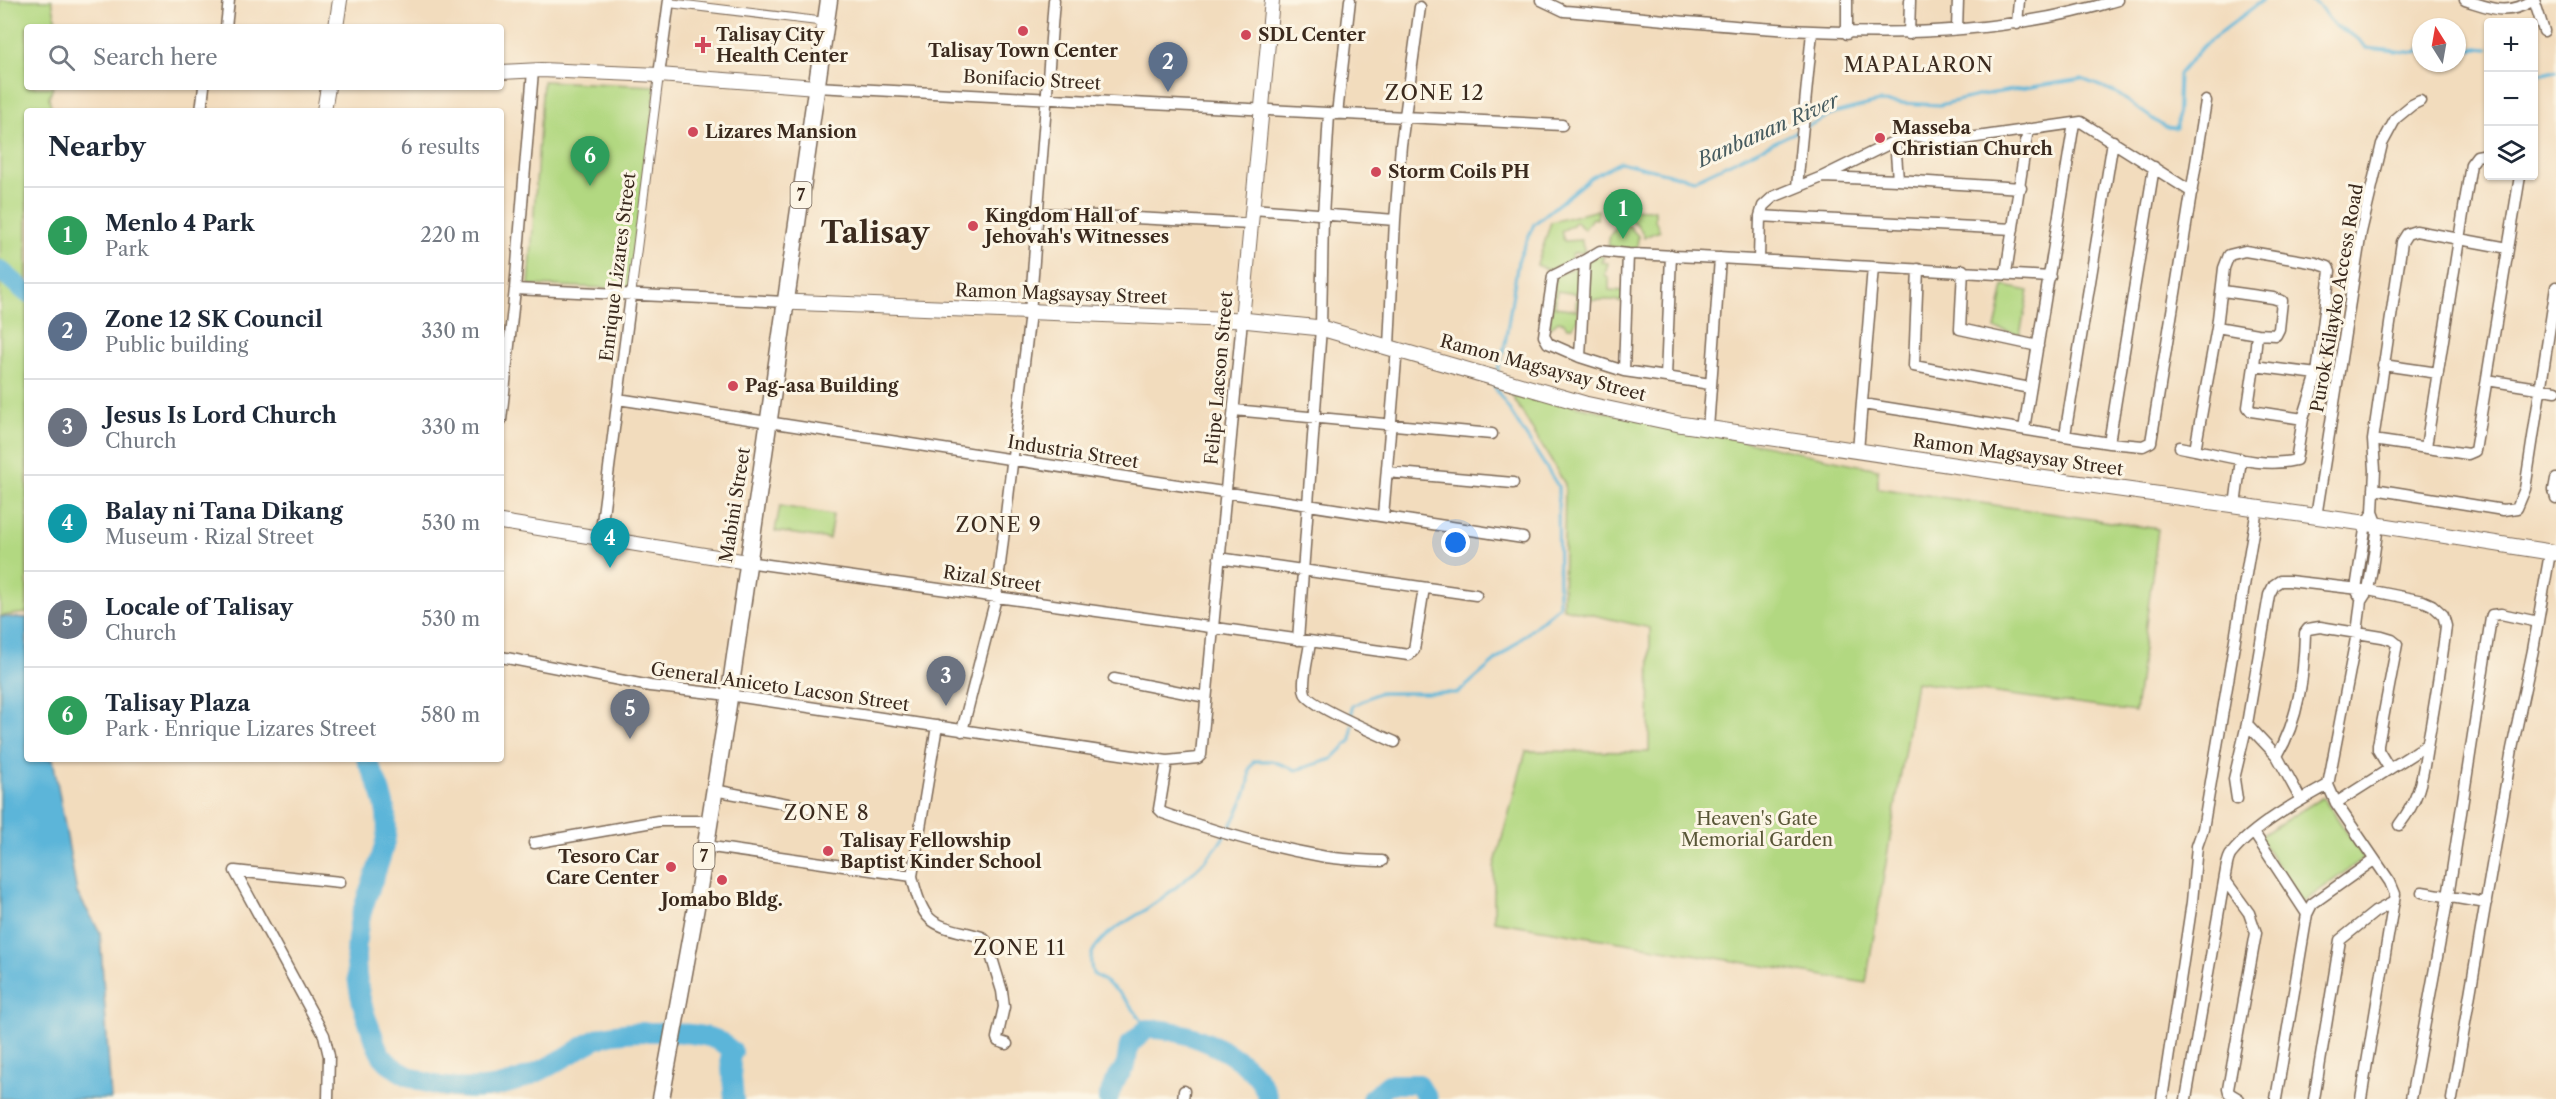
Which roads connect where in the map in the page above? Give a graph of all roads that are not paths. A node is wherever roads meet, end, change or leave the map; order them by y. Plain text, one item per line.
1 (229, 0) edge
2 (340, 0) edge
3 (829, 0) edge
4 (1054, 0) edge
5 (1272, 0) edge
6 (1350, 0) edge
7 (1541, 0) edge
8 (1847, 0) edge
9 (1910, 0) edge
10 (1958, 0) edge
11 (2019, 0) edge
12 (2118, 0) edge
13 (2465, 0) edge
14 (2534, 0) edge
15 (669, 2) edge
16 (1420, 7) dead end
17 (826, 22) junction
18 (226, 24) edge
19 (336, 24) edge
20 (2017, 24) junction
21 (1958, 29) junction
22 (1812, 32) junction
23 (2544, 32) dead end
24 (1847, 34) junction
25 (1909, 34) junction
26 (533, 71) junction
27 (504, 72) edge
28 (659, 75) junction
29 (816, 87) junction
30 (204, 90) edge
31 (328, 90) edge
32 (1046, 98) junction
33 (2420, 101) dead end
34 (2206, 102) dead end
35 (201, 108) edge
36 (324, 108) edge
37 (1262, 110) junction
38 (1333, 114) junction
39 (1405, 117) junction
40 (2073, 123) junction
41 (1562, 125) dead end
42 (2028, 129) junction
43 (1895, 140) junction
44 (2113, 141) junction
45 (2484, 155) edge
46 (2154, 167) junction
47 (1822, 177) junction
48 (1898, 180) junction
49 (2519, 180) edge
50 (1797, 187) junction
51 (2020, 188) junction
52 (2192, 192) junction
53 (1252, 210) junction
54 (1038, 213) junction
55 (1323, 216) junction
56 (1760, 216) junction
57 (1395, 220) junction
58 (1251, 224) junction
59 (2013, 229) junction
60 (2459, 239) junction
61 (2508, 248) junction
62 (1628, 254) junction
63 (1671, 255) junction
64 (1720, 258) junction
65 (1585, 260) junction
66 (1759, 260) junction
67 (1873, 267) junction
68 (1918, 269) junction
69 (1963, 270) junction
70 (2006, 273) junction
71 (2050, 276) junction
72 (2556, 287) edge
73 (515, 289) junction
74 (2223, 291) junction
75 (631, 296) junction
76 (785, 302) junction
77 (1030, 313) junction
78 (1242, 320) junction
79 (2217, 327) junction
80 (1321, 328) junction
81 (506, 332) edge
82 (2257, 334) junction
83 (2038, 346) junction
84 (1393, 347) junction
85 (1580, 357) junction
86 (2383, 365) junction
87 (2254, 366) junction
88 (504, 367) edge
89 (1624, 371) junction
90 (2438, 373) junction
91 (2316, 374) junction
92 (1666, 377) junction
93 (2487, 380) junction
94 (1710, 384) junction
95 (2030, 388) junction
96 (2539, 389) junction
97 (2556, 391) edge
98 (618, 399) junction
99 (1863, 404) junction
100 (1234, 410) junction
101 (1315, 417) junction
102 (2303, 419) junction
103 (768, 422) junction
104 (1391, 424) junction
105 (1708, 429) junction
106 (2024, 429) junction
107 (1492, 434) dead end
108 (2065, 435) junction
109 (2373, 440) junction
110 (2109, 443) junction
111 (2180, 447) dead end
112 (2426, 447) junction
113 (2195, 450) junction
114 (1858, 451) junction
115 (2241, 459) junction
116 (1012, 460) junction
117 (1387, 472) junction
118 (2556, 479) edge
119 (1513, 483) dead end
120 (2374, 489) junction
121 (1226, 492) junction
122 (2556, 498) edge
123 (1308, 505) junction
124 (2235, 506) junction
125 (2257, 508) junction
126 (1383, 516) junction
127 (2316, 517) junction
128 (2372, 520) junction
129 (504, 522) edge
130 (600, 538) junction
131 (1523, 538) dead end
132 (2553, 553) edge
133 (1220, 558) junction
134 (747, 562) junction
135 (1303, 572) junction
136 (1424, 588) junction
137 (2362, 589) junction
138 (1476, 595) dead end
139 (996, 597) junction
140 (2538, 622) junction
141 (1213, 628) junction
142 (2357, 633) junction
143 (1298, 640) junction
144 (1310, 642) junction
145 (504, 658) edge
146 (1114, 679) dead end
147 (729, 695) junction
148 (1206, 697) junction
149 (2247, 724) junction
150 (937, 726) junction
151 (962, 731) junction
152 (1395, 742) dead end
153 (2427, 745) junction
154 (2277, 756) junction
155 (1198, 758) joint
156 (1167, 761) junction
157 (2389, 768) junction
158 (2328, 785) junction
159 (714, 789) junction
160 (2236, 799) dead end
161 (2301, 800) junction
162 (2336, 803) junction
163 (836, 813) dead end
164 (709, 820) junction
165 (2399, 825) dead end
166 (2254, 833) junction
167 (534, 843) dead end
168 (705, 846) junction
169 (2374, 860) junction
170 (1382, 861) dead end
171 (912, 876) junction
172 (2225, 880) junction
173 (340, 882) dead end
174 (2422, 892) dead end
175 (2448, 897) junction
176 (2394, 902) junction
177 (2486, 903) junction
178 (2307, 914) junction
179 (1007, 1044) dead end
180 (328, 1099) edge
181 (661, 1099) edge
182 (2162, 1099) edge
183 (2186, 1099) edge
184 (2239, 1099) edge
185 (2277, 1099) edge
186 (2314, 1099) edge
187 (2361, 1099) edge
188 (2411, 1099) edge
189 (2452, 1099) edge

1 - 18 street
2 - 19 street
3 - 17 main road, Mabini Street / 7
4 - 32 street
5 - 37 street, Felipe Lacson Street
6 - 38 street
7 - 22 street
8 - 24 street
9 - 25 street
10 - 21 street
11 - 20 street
12 - 20 street
13 - 14 street
14 - 23 street
15 - 17 street
15 - 28 street, Enrique Lizares Street
16 - 39 street
17 - 29 main road, Mabini Street / 7
20 - 21 street
21 - 25 street
22 - 24 street
22 - 50 street
24 - 25 street
26 - 27 street, Bonifacio Street
26 - 28 street, Bonifacio Street
26 - 73 street
28 - 29 street, Bonifacio Street
28 - 75 street, Enrique Lizares Street
29 - 32 street, Bonifacio Street
29 - 76 main road, Mabini Street / 7
30 - 35 street
31 - 36 street
32 - 37 street, Bonifacio Street
32 - 54 street
33 - 127 street, Purok Kilayko Access Road
34 - 52 street
37 - 38 street, Bonifacio Street
37 - 53 street, Felipe Lacson Street
38 - 39 street, Bonifacio Street
38 - 55 street
39 - 41 street, Bonifacio Street
39 - 57 street
40 - 42 street
40 - 44 street
40 - 71 street
42 - 43 street
42 - 51 street
43 - 47 street
43 - 48 street
44 - 46 street
44 - 108 street
45 - 60 street
46 - 52 street
46 - 110 street
47 - 48 street
47 - 50 street
48 - 51 street
49 - 61 street
50 - 56 street
51 - 59 street
52 - 110 street
53 - 55 street
53 - 58 street, Felipe Lacson Street
54 - 58 street
54 - 77 street
55 - 57 street
55 - 80 street
56 - 59 street
56 - 66 street
57 - 84 street
58 - 78 street, Felipe Lacson Street
59 - 70 street
60 - 61 street
60 - 86 street
60 - 90 street
61 - 93 street
62 - 63 street
62 - 65 street
62 - 89 street
63 - 64 street
63 - 92 street
64 - 66 street
64 - 94 street
65 - 85 street
65 - 85 street
66 - 67 street
67 - 68 street
67 - 99 street
68 - 69 street
68 - 95 street
69 - 70 street
69 - 83 street
70 - 71 street
71 - 83 street
72 - 96 street
73 - 75 street, Ramon Magsaysay Street
73 - 81 street
74 - 79 street
74 - 82 street
74 - 91 street
75 - 76 street, Ramon Magsaysay Street
75 - 98 street, Enrique Lizares Street
76 - 77 main road, Ramon Magsaysay Street
76 - 103 main road, Mabini Street / 7
77 - 78 main road, Ramon Magsaysay Street
77 - 116 street
78 - 80 main road, Ramon Magsaysay Street
78 - 100 street, Felipe Lacson Street
79 - 82 street
79 - 113 street
80 - 84 main road, Ramon Magsaysay Street
80 - 101 street
81 - 88 street
82 - 87 street
83 - 95 street
84 - 104 street
84 - 105 main road, Ramon Magsaysay Street
85 - 89 street
86 - 90 street
86 - 109 street
87 - 91 street
87 - 102 street
89 - 92 street
90 - 112 street
91 - 102 street
92 - 94 street
93 - 96 street
93 - 112 street
94 - 105 street
95 - 106 street
96 - 97 street
96 - 120 street
98 - 103 street, Industria Street
98 - 130 street, Enrique Lizares Street
99 - 106 street
99 - 114 street
100 - 101 street
100 - 121 street, Felipe Lacson Street
101 - 104 street
101 - 123 street
102 - 115 street
103 - 116 street, Industria Street
103 - 134 main road, Mabini Street / 7
104 - 107 street
104 - 117 street
105 - 114 main road, Ramon Magsaysay Street
106 - 108 street
108 - 110 street
109 - 112 street
109 - 120 street
111 - 113 street
113 - 115 street
114 - 124 main road, Ramon Magsaysay Street
115 - 124 street
116 - 121 street, Industria Street
116 - 139 street
117 - 119 street
117 - 126 street
118 - 122 street
120 - 128 street
121 - 123 street, Industria Street
121 - 133 street, Felipe Lacson Street
123 - 126 street, Industria Street
123 - 135 street
124 - 125 main road, Ramon Magsaysay Street
125 - 127 main road, Ramon Magsaysay Street
125 - 182 street
126 - 131 street, Industria Street
127 - 128 main road, Ramon Magsaysay Street
128 - 132 main road, Ramon Magsaysay Street
128 - 137 street
129 - 130 street, Rizal Street
130 - 134 street, Rizal Street
132 - 140 street
133 - 135 street
133 - 141 street, Felipe Lacson Street
134 - 139 street, Rizal Street
134 - 147 main road, Mabini Street / 7
135 - 136 street
135 - 143 street
136 - 138 street
136 - 144 street, Rizal Street
137 - 142 street
137 - 149 street
137 - 153 street
139 - 141 street, Rizal Street
139 - 151 street
140 - 175 street
140 - 177 street
141 - 143 street, Rizal Street
141 - 148 street, Felipe Lacson Street
142 - 154 street
142 - 157 street
142 - 158 street
143 - 144 street, Rizal Street
144 - 152 street
145 - 147 street, General Aniceto Lacson Street
146 - 148 street
147 - 150 street, General Aniceto Lacson Street
147 - 159 main road, Mabini Street / 7
148 - 155 street, Felipe Lacson Street
149 - 154 street
149 - 160 street
150 - 151 street, General Aniceto Lacson Street
150 - 171 street
151 - 156 street, General Aniceto Lacson Street
153 - 157 street
153 - 165 street
154 - 161 street
155 - 156 street, General Aniceto Lacson Street
156 - 170 street
157 - 162 street
158 - 161 street
158 - 162 street
159 - 163 street
159 - 164 main road, Mabini Street / 7
161 - 166 street
162 - 169 street
164 - 167 street
164 - 168 main road, Mabini Street / 7
166 - 172 street
166 - 178 street
168 - 171 street
168 - 181 main road, Mabini Street / 7
169 - 176 street
169 - 178 street
171 - 179 street
172 - 183 street
172 - 184 street
173 - 180 street
174 - 175 street
175 - 177 street
175 - 188 street
176 - 186 street
176 - 187 street
177 - 189 street
178 - 185 street

